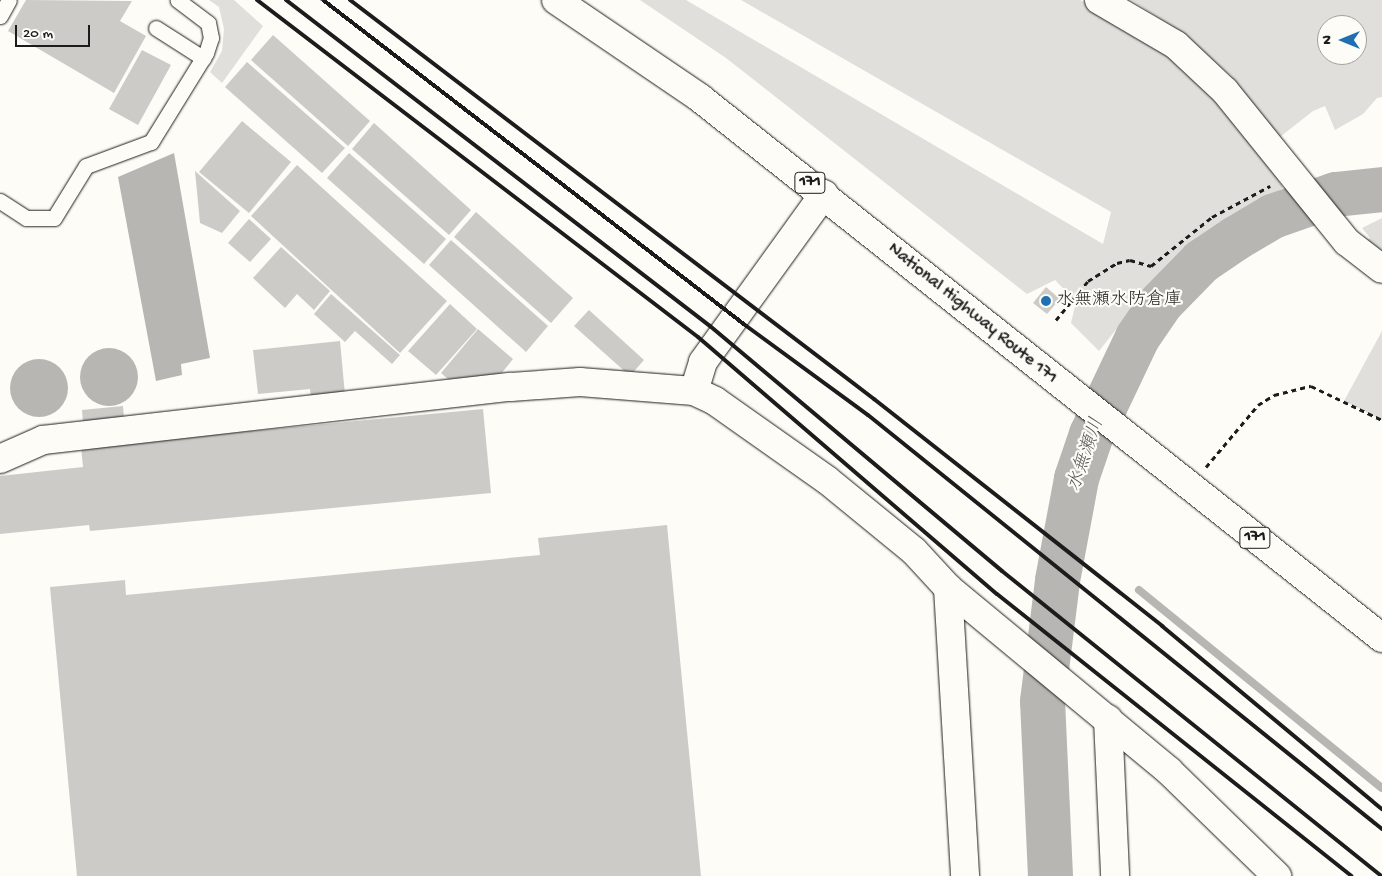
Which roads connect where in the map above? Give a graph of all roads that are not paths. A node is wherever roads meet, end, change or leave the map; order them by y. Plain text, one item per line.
1 (9, 0) edge
2 (178, 0) edge
3 (556, 0) edge
4 (1099, 0) edge
5 (0, 16) edge
6 (156, 28) dead end
7 (203, 58) junction
8 (824, 194) junction
9 (0, 201) edge
10 (1382, 269) edge
11 (694, 391) junction
12 (0, 459) edge
13 (948, 588) junction
14 (1382, 638) edge
15 (1108, 719) junction
16 (965, 876) edge
17 (1116, 876) edge
18 (1276, 876) edge

1 - 5 lane
2 - 7 lane
3 - 8 main road, National Highway Route 171 / 171
4 - 10 main road
6 - 7 lane
7 - 9 lane
8 - 11 main road
8 - 14 main road, National Highway Route 171 / 171
11 - 12 main road
11 - 13 main road
13 - 15 main road
13 - 16 main road
15 - 17 main road
15 - 18 main road

